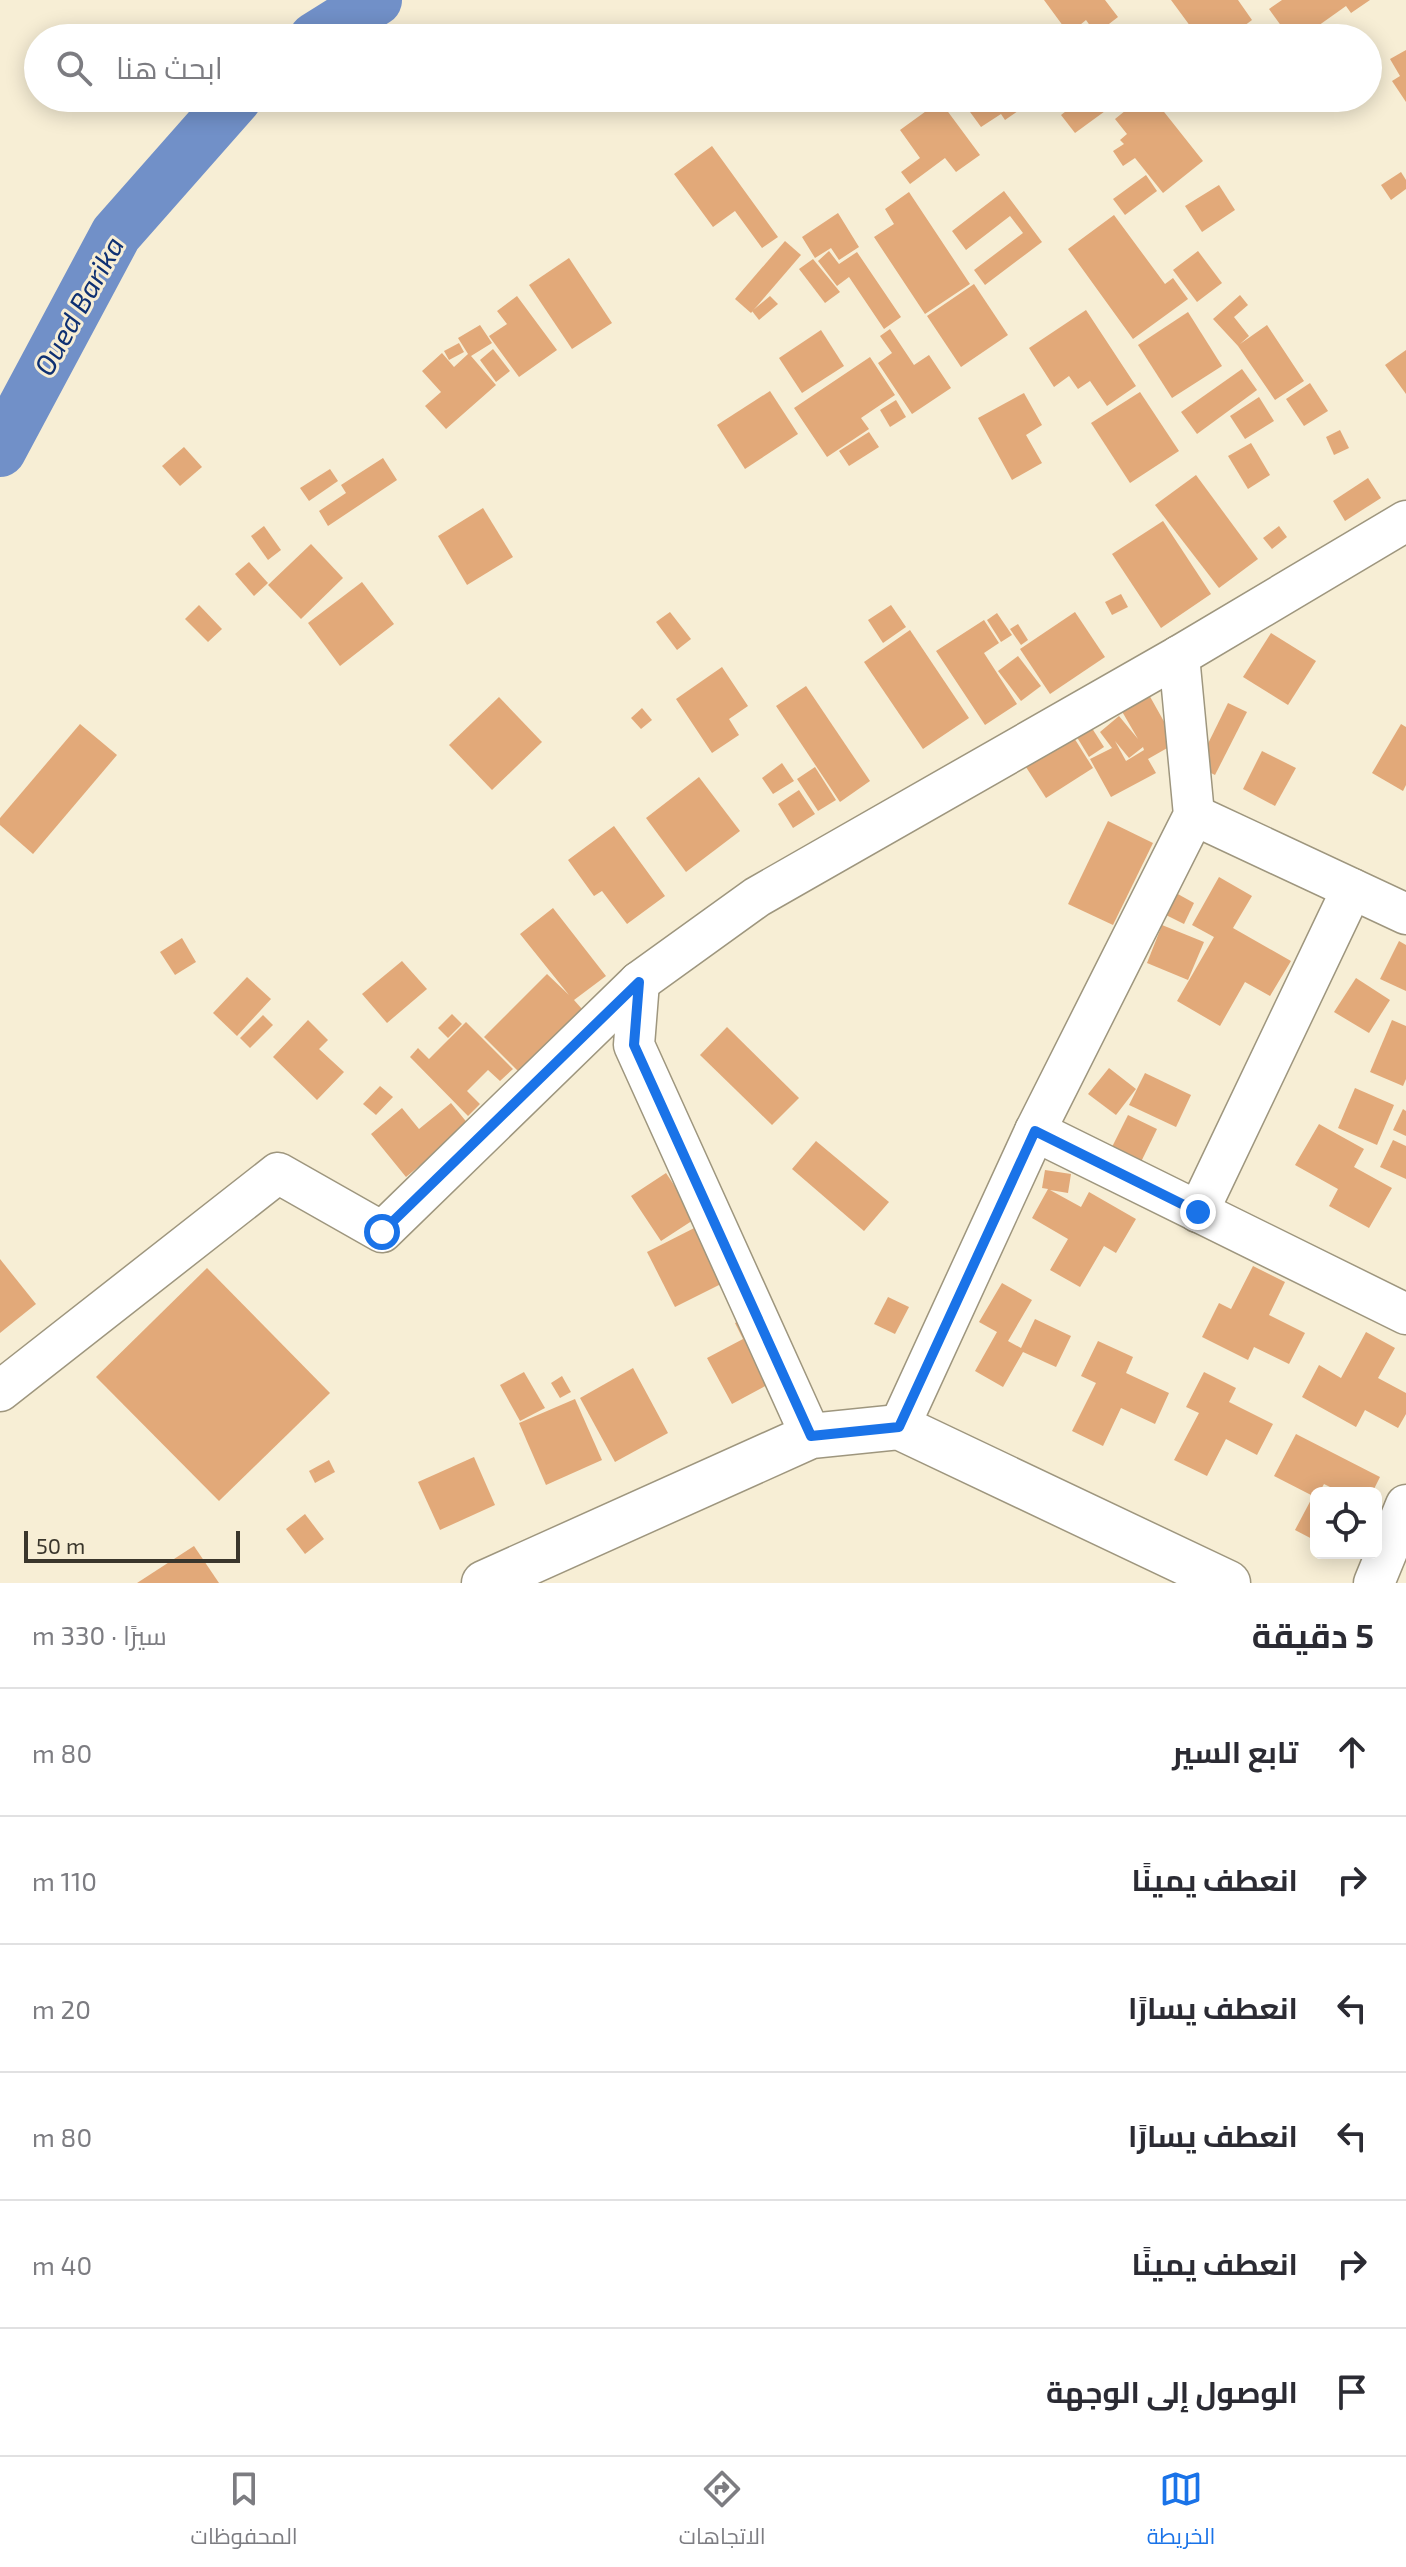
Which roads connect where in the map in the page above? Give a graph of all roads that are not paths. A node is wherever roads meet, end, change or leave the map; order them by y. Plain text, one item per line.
1 (1406, 521) edge
2 (1179, 656) junction
3 (1194, 815) junction
4 (1352, 889) junction
5 (1406, 914) edge
6 (639, 982) junction
7 (1035, 1131) junction
8 (1198, 1212) junction
9 (1406, 1314) edge
10 (0, 1391) edge
11 (899, 1427) junction
12 (811, 1436) junction
13 (1406, 1505) edge
14 (484, 1583) edge
15 (1228, 1583) edge
16 (1374, 1583) edge

1 - 2 street
2 - 3 street
2 - 6 street
3 - 4 street
3 - 7 street
4 - 5 street
4 - 8 street
6 - 10 street
6 - 12 street
7 - 8 street
7 - 11 street
8 - 9 street
11 - 12 main road
11 - 15 main road
12 - 14 main road
13 - 16 street

